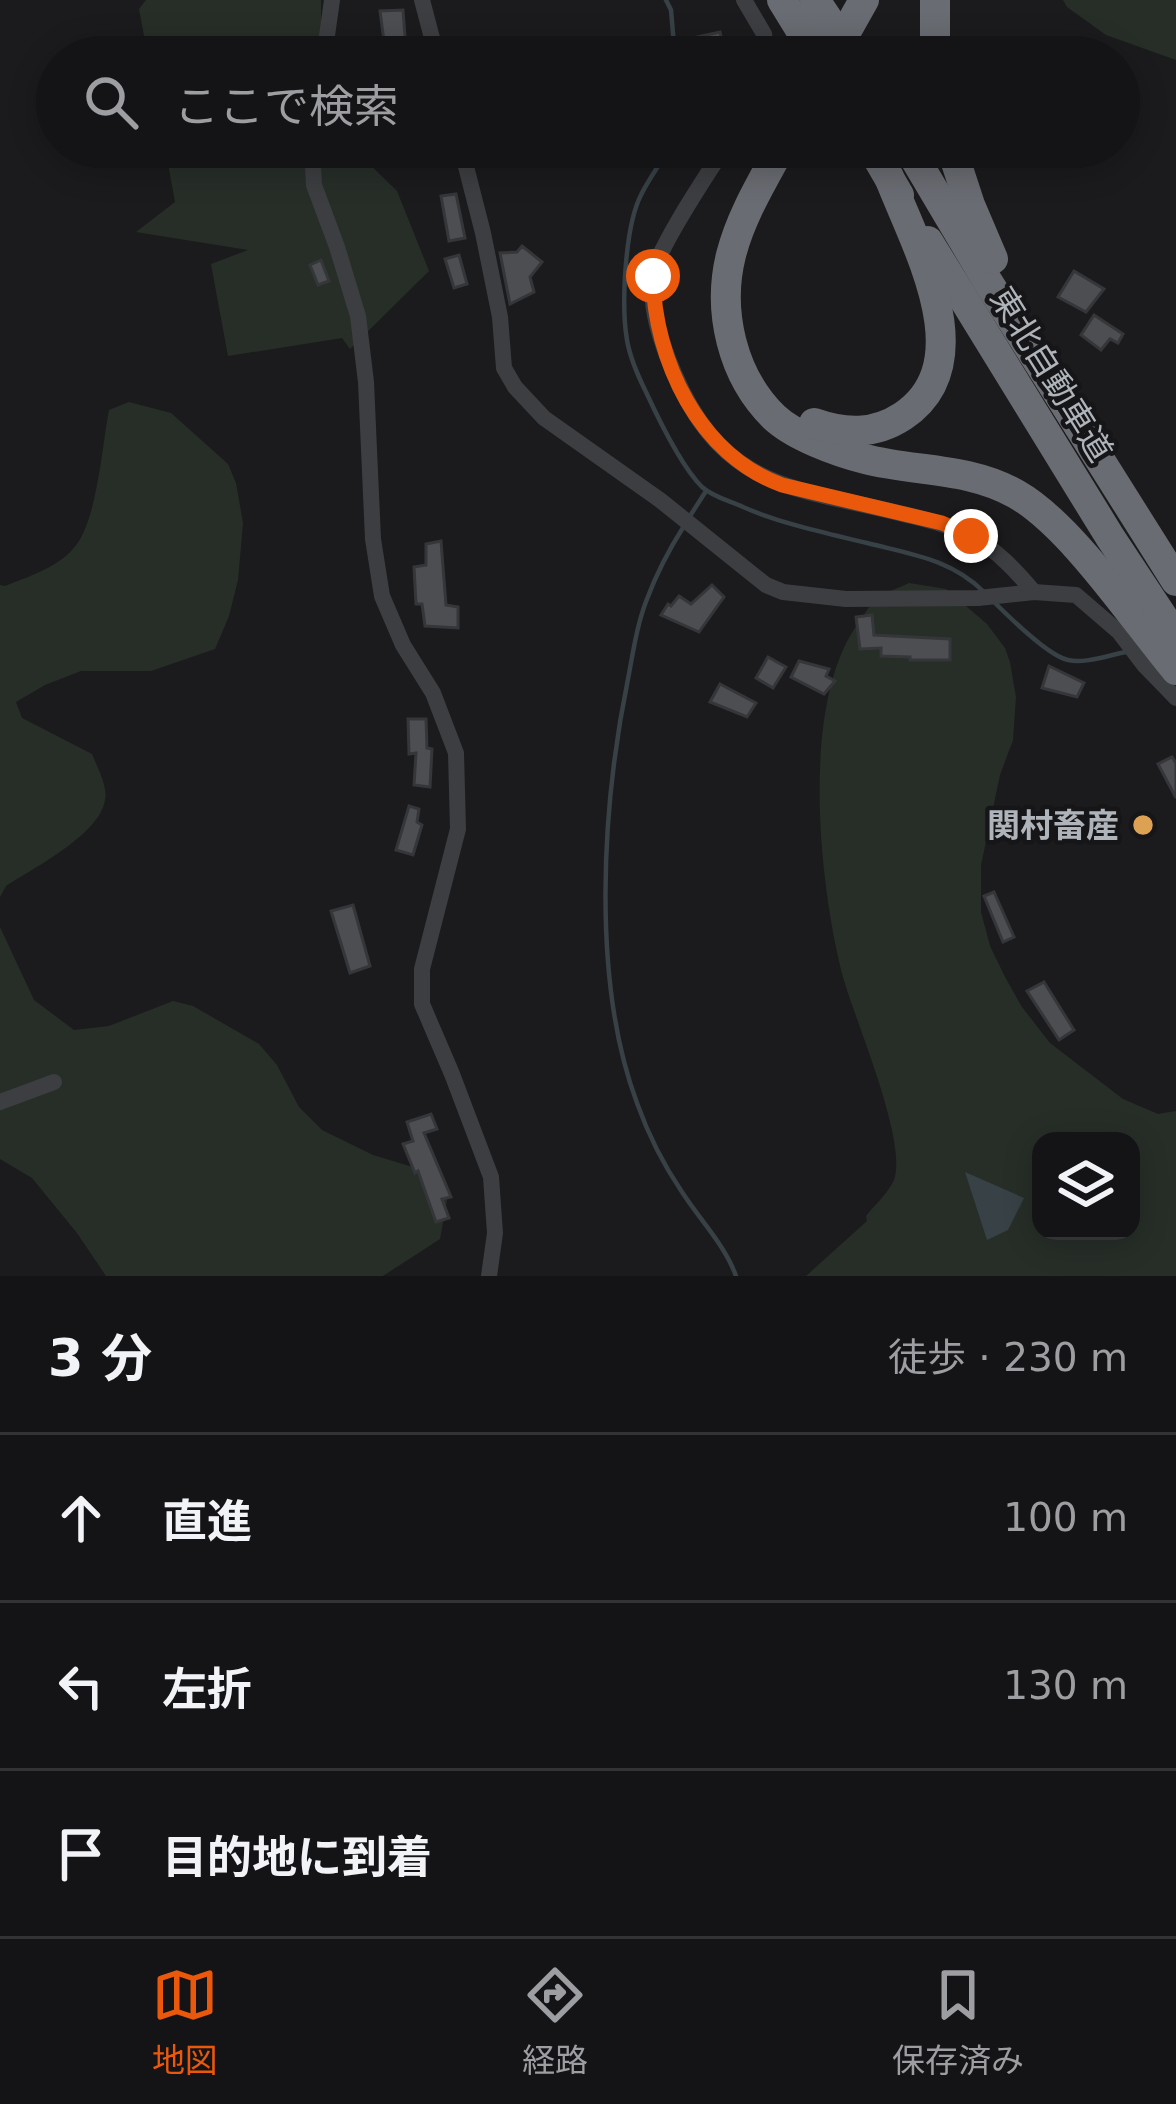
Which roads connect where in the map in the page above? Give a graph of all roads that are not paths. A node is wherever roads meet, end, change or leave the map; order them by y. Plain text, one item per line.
1 (332, 0) edge
2 (422, 0) edge
3 (744, 0) edge
4 (782, 0) edge
5 (815, 0) edge
6 (864, 0) edge
7 (881, 0) edge
8 (935, 0) edge
9 (326, 36) edge
10 (431, 36) edge
11 (764, 36) edge
12 (804, 36) edge
13 (838, 36) edge
14 (844, 36) edge
15 (862, 36) edge
16 (935, 36) edge
17 (313, 168) edge
18 (466, 168) edge
19 (712, 168) edge
20 (771, 168) edge
21 (788, 168) edge
22 (884, 168) edge
23 (921, 168) edge
24 (958, 168) edge
25 (889, 177) junction
26 (1080, 429) junction
27 (1176, 581) edge
28 (1034, 592) junction
29 (1176, 637) edge
30 (1176, 670) edge
31 (1176, 698) edge
32 (54, 1082) dead end
33 (0, 1102) edge
34 (488, 1276) edge

1 - 9 street
2 - 10 street
3 - 11 street
4 - 12 highway
5 - 13 highway
6 - 14 highway, bridge
7 - 15 highway
8 - 16 highway
17 - 34 street
18 - 28 street
19 - 28 street
20 - 30 highway
21 - 25 highway
22 - 25 highway, 東北自動車道
23 - 26 highway, 東北自動車道
24 - 26 highway
25 - 29 highway, 東北自動車道
26 - 27 highway, 東北自動車道
28 - 31 street
32 - 33 street

